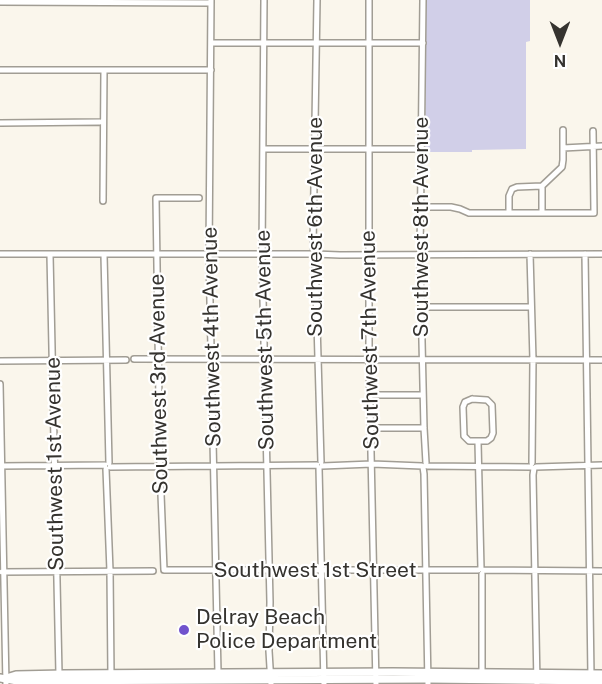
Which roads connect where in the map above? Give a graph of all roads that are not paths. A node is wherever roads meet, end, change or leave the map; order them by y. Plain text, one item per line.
1 (264, 0) edge
2 (317, 0) edge
3 (369, 0) edge
4 (423, 0) edge
5 (105, 1) edge
6 (0, 2) edge
7 (211, 2) edge
8 (211, 43) junction
9 (264, 43) junction
10 (316, 43) junction
11 (369, 43) junction
12 (423, 43) junction
13 (0, 70) edge
14 (104, 70) junction
15 (211, 70) junction
16 (100, 122) dead end
17 (0, 123) edge
18 (563, 130) dead end
19 (593, 131) dead end
20 (593, 147) junction
21 (262, 148) junction
22 (368, 148) junction
23 (563, 148) junction
24 (602, 148) edge
25 (315, 149) junction
26 (422, 149) junction
27 (542, 186) junction
28 (199, 198) dead end
29 (103, 201) dead end
30 (421, 207) junction
31 (509, 213) junction
32 (542, 213) junction
33 (0, 254) edge
34 (315, 254) junction
35 (369, 254) junction
36 (530, 254) junction
37 (585, 254) junction
38 (602, 254) edge
39 (50, 255) junction
40 (104, 255) junction
41 (156, 255) junction
42 (209, 255) junction
43 (262, 255) junction
44 (420, 255) junction
45 (421, 307) junction
46 (531, 307) junction
47 (134, 359) dead end
48 (105, 360) junction
49 (126, 360) dead end
50 (158, 360) junction
51 (211, 360) junction
52 (265, 360) junction
53 (317, 360) junction
54 (369, 360) junction
55 (422, 360) junction
56 (532, 360) junction
57 (587, 360) junction
58 (602, 360) edge
59 (0, 361) edge
60 (52, 361) junction
61 (0, 384) edge
62 (371, 395) junction
63 (423, 395) junction
64 (371, 428) junction
65 (424, 428) junction
66 (478, 442) junction
67 (108, 465) junction
68 (372, 465) junction
69 (479, 465) junction
70 (588, 465) junction
71 (602, 465) edge
72 (1, 466) edge
73 (54, 466) junction
74 (160, 466) junction
75 (214, 466) junction
76 (267, 466) junction
77 (321, 466) junction
78 (425, 466) junction
79 (533, 466) junction
80 (164, 570) joint
81 (374, 570) junction
82 (110, 571) junction
83 (153, 571) dead end
84 (215, 571) junction
85 (269, 571) junction
86 (322, 571) junction
87 (427, 571) junction
88 (535, 571) junction
89 (589, 571) junction
90 (602, 571) edge
91 (2, 572) edge
92 (57, 572) junction
93 (482, 572) junction
94 (602, 674) edge
95 (111, 677) junction
96 (482, 677) junction
97 (61, 678) edge
98 (165, 679) edge
99 (218, 679) edge
100 (271, 679) edge
101 (324, 679) edge
102 (376, 679) edge
103 (428, 679) edge
104 (591, 679) edge
105 (4, 680) edge
106 (536, 680) edge
107 (602, 681) edge
108 (492, 682) edge

1 - 9 street, Southwest 5th Avenue
2 - 10 street, Southwest 6th Avenue
3 - 11 street, Southwest 7th Avenue
4 - 12 street, Southwest 8th Avenue
5 - 6 street
5 - 7 street
7 - 8 street, Southwest 4th Avenue
8 - 9 street
8 - 15 street, Southwest 4th Avenue
9 - 10 street
9 - 21 street, Southwest 5th Avenue
10 - 11 street
10 - 25 street, Southwest 6th Avenue
11 - 12 street
11 - 22 street, Southwest 7th Avenue
12 - 26 street, Southwest 8th Avenue
13 - 14 street
14 - 15 street
14 - 29 street
15 - 42 street, Southwest 4th Avenue
16 - 17 street
18 - 23 street
19 - 20 street
20 - 23 street
20 - 24 street
20 - 32 street
21 - 25 street
21 - 43 street, Southwest 5th Avenue
22 - 25 street
22 - 26 street
22 - 35 street, Southwest 7th Avenue
23 - 27 street
25 - 34 street, Southwest 6th Avenue
26 - 30 street, Southwest 8th Avenue
27 - 31 street
27 - 32 street
28 - 41 street, Southwest 3rd Avenue
30 - 31 street
30 - 44 street, Southwest 8th Avenue
31 - 32 street
33 - 39 street
34 - 35 street
34 - 43 street
34 - 53 street, Southwest 6th Avenue
35 - 44 street
35 - 54 street, Southwest 7th Avenue
36 - 37 street
36 - 44 street
36 - 46 street
37 - 38 street
37 - 57 street
39 - 40 street
39 - 60 street, Southwest 1st Avenue
40 - 41 street
40 - 48 street
41 - 42 street
41 - 50 street, Southwest 3rd Avenue
42 - 43 street
42 - 51 street, Southwest 4th Avenue
43 - 52 street, Southwest 5th Avenue
44 - 45 street, Southwest 8th Avenue
45 - 46 street
45 - 55 street, Southwest 8th Avenue
46 - 56 street
47 - 50 street
48 - 49 street
48 - 60 street
48 - 67 street
50 - 51 street
50 - 74 street, Southwest 3rd Avenue
51 - 52 street
51 - 75 street, Southwest 4th Avenue
52 - 53 street
52 - 76 street, Southwest 5th Avenue
53 - 54 street
53 - 77 street, Southwest 6th Avenue
54 - 55 street
54 - 62 street, Southwest 7th Avenue
55 - 56 street
55 - 63 street, Southwest 8th Avenue
56 - 57 street
56 - 79 street
57 - 58 street
57 - 70 street
59 - 60 street
60 - 73 street, Southwest 1st Avenue
61 - 72 street
62 - 63 street
62 - 64 street, Southwest 7th Avenue
63 - 65 street, Southwest 8th Avenue
64 - 65 street
64 - 68 street, Southwest 7th Avenue
65 - 78 street, Southwest 8th Avenue
66 - 66 street
66 - 69 street
67 - 73 street
67 - 74 street
67 - 82 street
68 - 77 street
68 - 78 street
68 - 81 street, Southwest 7th Avenue
69 - 78 street
69 - 79 street
69 - 93 street
70 - 71 street
70 - 79 street
70 - 89 street
72 - 73 street
72 - 91 street
73 - 92 street, Southwest 1st Avenue
74 - 75 street
74 - 80 street, Southwest 3rd Avenue
75 - 76 street
75 - 84 street, Southwest 4th Avenue
76 - 77 street
76 - 85 street, Southwest 5th Avenue
77 - 86 street, Southwest 6th Avenue
78 - 87 street, Southwest 8th Avenue
79 - 88 street
80 - 84 street, Southwest 1st Street
81 - 86 street, Southwest 1st Street
81 - 87 street, Southwest 1st Street
81 - 102 street, Southwest 7th Avenue
82 - 83 street
82 - 92 street
82 - 95 street
84 - 85 street, Southwest 1st Street
84 - 99 street, Southwest 4th Avenue
85 - 86 street, Southwest 1st Street
85 - 100 street, Southwest 5th Avenue
86 - 101 street, Southwest 6th Avenue
87 - 93 street, Southwest 1st Street
87 - 103 street, Southwest 8th Avenue
88 - 89 street, Southwest 1st Street
88 - 93 street, Southwest 1st Street
88 - 106 street
89 - 90 street, Southwest 1st Street
89 - 104 street
91 - 92 street
91 - 105 street
92 - 97 street, Southwest 1st Avenue
93 - 96 street
94 - 104 main road
95 - 97 main road
95 - 98 main road
96 - 103 main road
96 - 106 main road
96 - 108 main road
97 - 105 main road
97 - 105 main road
98 - 99 main road
98 - 99 main road
99 - 100 main road
99 - 100 main road
100 - 101 main road
101 - 102 main road
102 - 103 main road
104 - 106 main road
104 - 107 main road
106 - 108 main road

